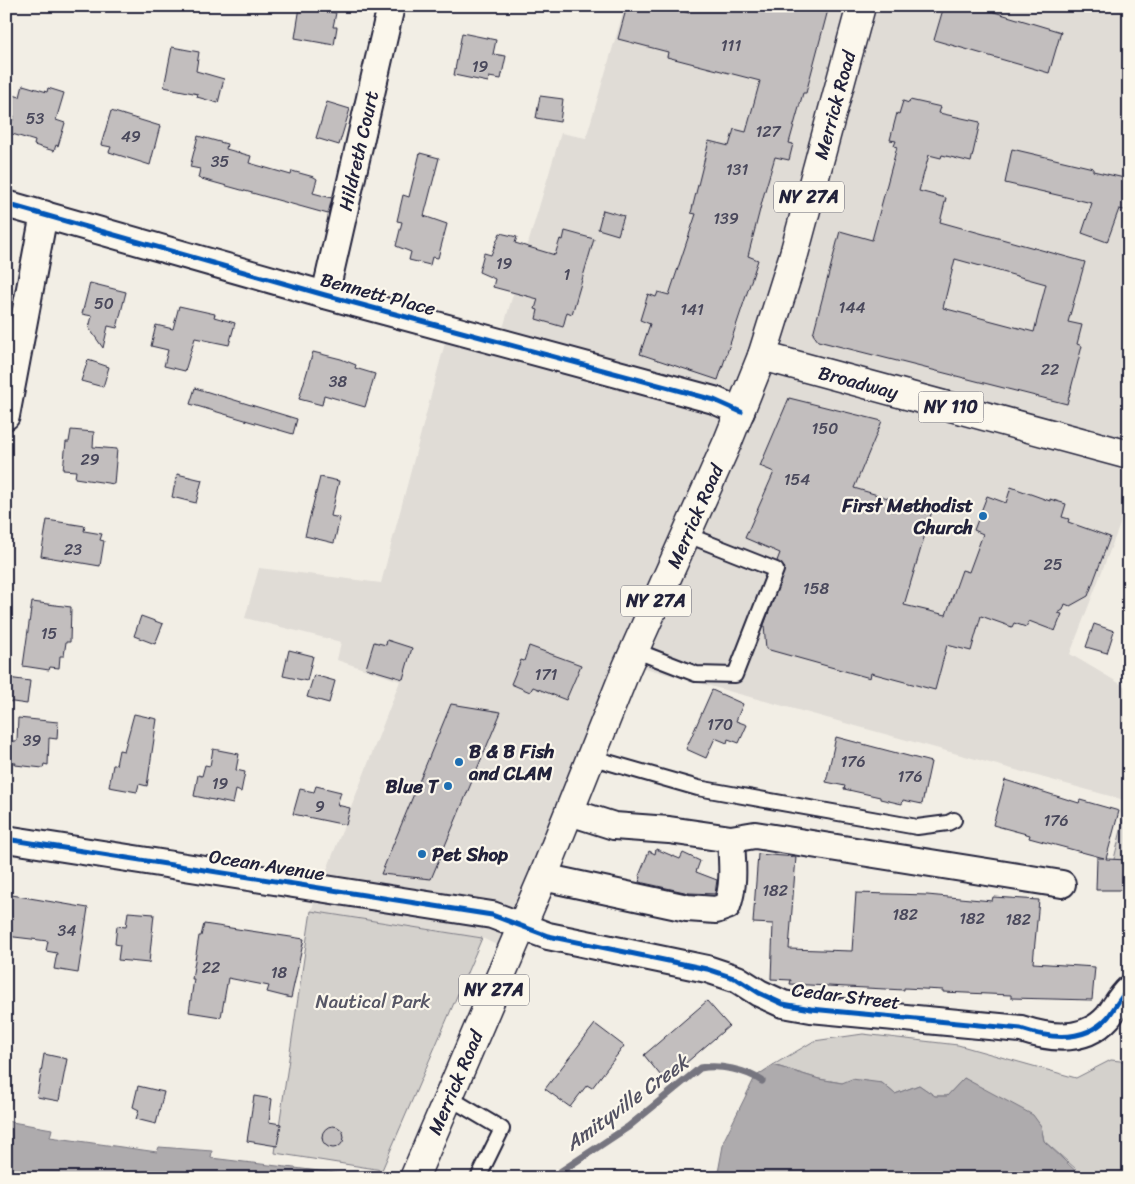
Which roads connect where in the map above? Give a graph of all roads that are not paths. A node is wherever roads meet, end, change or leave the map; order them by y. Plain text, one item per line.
1 (391, 6) edge
2 (861, 6) edge
3 (6, 204) edge
4 (44, 214) junction
5 (325, 295) junction
6 (762, 356) junction
7 (741, 412) junction
8 (6, 416) edge
9 (1129, 455) edge
10 (685, 534) junction
11 (634, 650) junction
12 (590, 757) junction
13 (570, 812) junction
14 (954, 820) dead end
15 (731, 839) junction
16 (6, 840) edge
17 (543, 878) junction
18 (1062, 884) dead end
19 (521, 926) junction
20 (1129, 989) edge
21 (448, 1097) junction
22 (414, 1178) edge
23 (478, 1178) edge

1 - 5 street, Hildreth Court
2 - 6 main road, Merrick Road / NY 27A
3 - 4 street, Bennett Place
4 - 5 street, Bennett Place
4 - 8 street
5 - 7 street, Bennett Place
6 - 7 main road, Merrick Road / NY 27A
6 - 9 main road, Broadway / NY 110
7 - 10 main road, Merrick Road / NY 27A
10 - 11 main road, Merrick Road / NY 27A
10 - 11 lane
11 - 12 main road, Merrick Road / NY 27A
12 - 13 main road, Merrick Road / NY 27A
12 - 14 lane
13 - 15 street
13 - 17 main road, Merrick Road / NY 27A
15 - 17 street
15 - 18 street
16 - 19 street, Ocean Avenue
17 - 19 main road, Merrick Road / NY 27A
19 - 20 street, Cedar Street
19 - 21 main road, Merrick Road / NY 27A
21 - 22 main road, Merrick Road / NY 27A
21 - 23 lane

